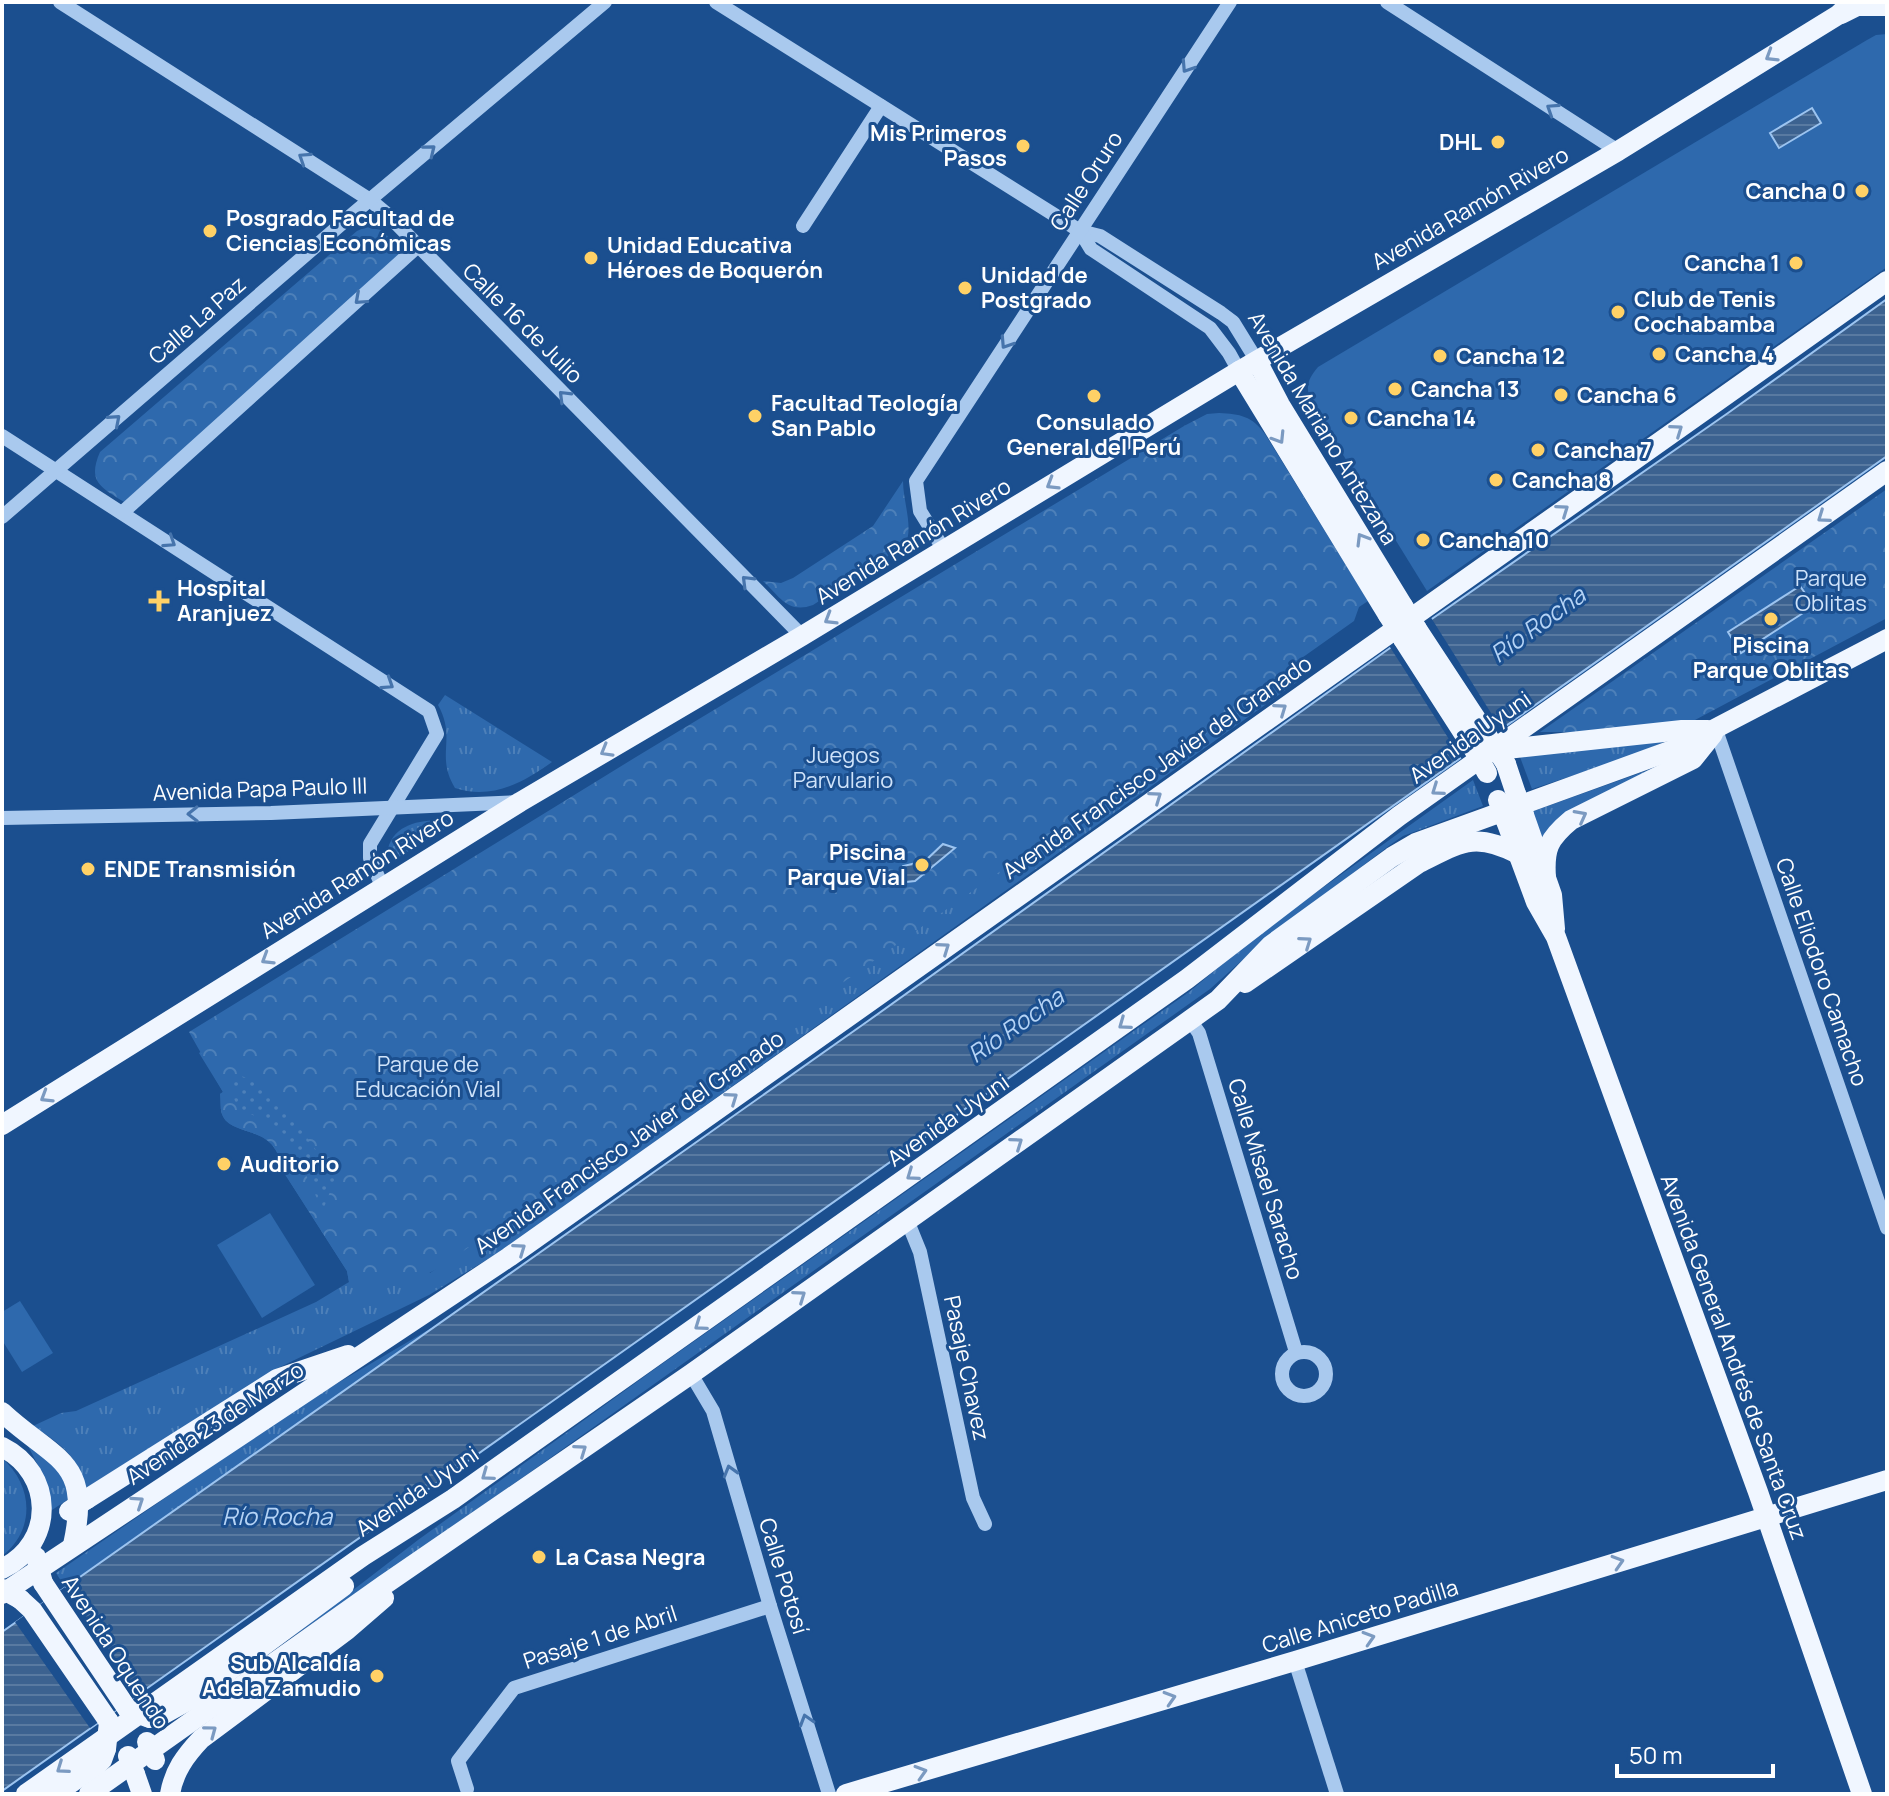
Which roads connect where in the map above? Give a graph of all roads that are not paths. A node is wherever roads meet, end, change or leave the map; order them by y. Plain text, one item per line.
1 (605, 2) edge
2 (716, 2) edge
3 (1230, 2) edge
4 (1387, 2) edge
5 (69, 4) edge
6 (1887, 6) edge
7 (1845, 9) edge
8 (881, 106) junction
9 (1618, 151) junction
10 (370, 200) junction
11 (803, 226) dead end
12 (1080, 231) junction
13 (418, 246) junction
14 (1887, 281) edge
15 (1257, 361) junction
16 (1239, 371) junction
17 (2, 436) edge
18 (56, 471) junction
19 (1887, 471) edge
20 (123, 512) junction
21 (2, 517) edge
22 (944, 550) junction
23 (1396, 611) junction
24 (802, 636) junction
25 (1887, 639) edge
26 (1716, 730) junction
27 (1490, 750) junction
28 (1507, 797) junction
29 (520, 802) junction
30 (392, 806) junction
31 (2, 818) edge
32 (1515, 818) junction
33 (1518, 854) junction
34 (1546, 878) junction
35 (382, 886) junction
36 (1556, 937) junction
37 (1218, 1000) junction
38 (1190, 1020) junction
39 (2, 1125) edge
40 (907, 1220) junction
41 (1887, 1228) edge
42 (456, 1293) joint
43 (371, 1348) junction
44 (1296, 1352) dead end
45 (691, 1374) junction
46 (2, 1412) edge
47 (2, 1447) edge
48 (1887, 1480) edge
49 (453, 1499) junction
50 (1767, 1517) junction
51 (985, 1524) dead end
52 (471, 1527) junction
53 (38, 1535) junction
54 (73, 1545) junction
55 (2, 1569) edge
56 (14, 1598) edge
57 (770, 1606) junction
58 (1295, 1661) junction
59 (138, 1728) junction
60 (120, 1742) junction
61 (82, 1787) edge
62 (467, 1789) dead end
63 (26, 1794) edge
64 (55, 1794) edge
65 (142, 1794) edge
66 (168, 1794) edge
67 (829, 1794) edge
68 (846, 1794) edge
69 (1337, 1794) edge
70 (1862, 1794) edge

10 -> 1 street, Calle La Paz
2 - 8 street, Avenida Mariano Antezana
3 -> 12 street, Calle Oruro
9 -> 4 street
10 -> 5 street, Calle 16 de Julio
6 - 7 main road, Avenida Ramón Rivero
7 -> 9 main road, Avenida Ramón Rivero
8 - 11 street
8 - 12 street, Avenida Mariano Antezana
9 - 15 main road, Avenida Ramón Rivero
10 - 13 street, Calle 16 de Julio
18 -> 10 street, Calle La Paz
12 - 15 street, Avenida Mariano Antezana
12 - 16 street, Avenida Mariano Antezana
12 -> 22 street, Calle Oruro
13 -> 20 street
24 -> 13 street, Calle 16 de Julio
42 -> 14 main road, Avenida Francisco Javier del Granado
15 - 16 main road, Avenida Ramón Rivero
23 -> 15 main road, Avenida Mariano Antezana
16 -> 22 main road, Avenida Ramón Rivero
16 -> 23 main road, Avenida Mariano Antezana
17 - 18 street
18 - 20 street
18 - 21 street, Calle La Paz
19 -> 27 main road, Avenida Uyuni
20 -> 30 street
22 -> 24 main road, Avenida Ramón Rivero
23 - 27 main road, Avenida Mariano Antezana, bridge
24 -> 29 main road, Avenida Ramón Rivero
25 - 26 main road
26 - 27 main road
34 -> 26 main road
26 - 37 main road
26 - 41 street, Calle Eliodoro Camacho
27 - 28 main road, Avenida General Andrés de Santa Cruz
27 - 28 main road, Avenida General Andrés de Santa Cruz, bridge
27 -> 49 main road, Avenida Uyuni
28 - 32 main road, Avenida General Andrés de Santa Cruz, bridge
29 - 30 street, Avenida Papa Paulo III
29 - 35 main road, Avenida Ramón Rivero
30 -> 31 street, Avenida Papa Paulo III
30 - 35 street
32 - 33 main road, Avenida General Andrés de Santa Cruz
32 - 34 main road, Avenida General Andrés de Santa Cruz
33 - 36 main road, Avenida General Andrés de Santa Cruz
37 -> 33 main road
34 - 36 main road, Avenida General Andrés de Santa Cruz
35 -> 39 main road, Avenida Ramón Rivero
36 - 50 main road, Avenida General Andrés de Santa Cruz
37 - 38 main road
40 -> 38 main road
38 - 44 street, Calle Misael Saracho
45 -> 40 main road
40 - 51 street, Pasaje Chavez
42 - 43 main road, Avenida 23 de Marzo
43 - 53 main road, bridge
54 -> 43 main road, Avenida 23 de Marzo
52 -> 45 main road
57 -> 45 street, Calle Potosí
46 - 54 main road
47 - 53 main road, Avenida Oquendo
48 - 50 main road, Calle Aniceto Padilla
49 - 59 main road, bridge
49 -> 63 main road, Avenida Uyuni
58 -> 50 main road, Calle Aniceto Padilla
50 - 70 main road, Avenida General Andrés de Santa Cruz
52 - 61 main road
66 -> 52 main road
53 - 55 main road
53 - 59 main road, Avenida Oquendo, bridge
54 - 56 main road, Avenida 23 de Marzo
56 - 60 main road, Avenida Oquendo
57 - 62 street, Pasaje 1 de Abril
67 -> 57 street, Calle Potosí
68 -> 58 main road, Calle Aniceto Padilla
58 - 69 street
59 - 66 main road, Avenida Oquendo
60 - 61 main road, bridge
60 - 65 main road, Avenida Oquendo
61 - 64 main road

